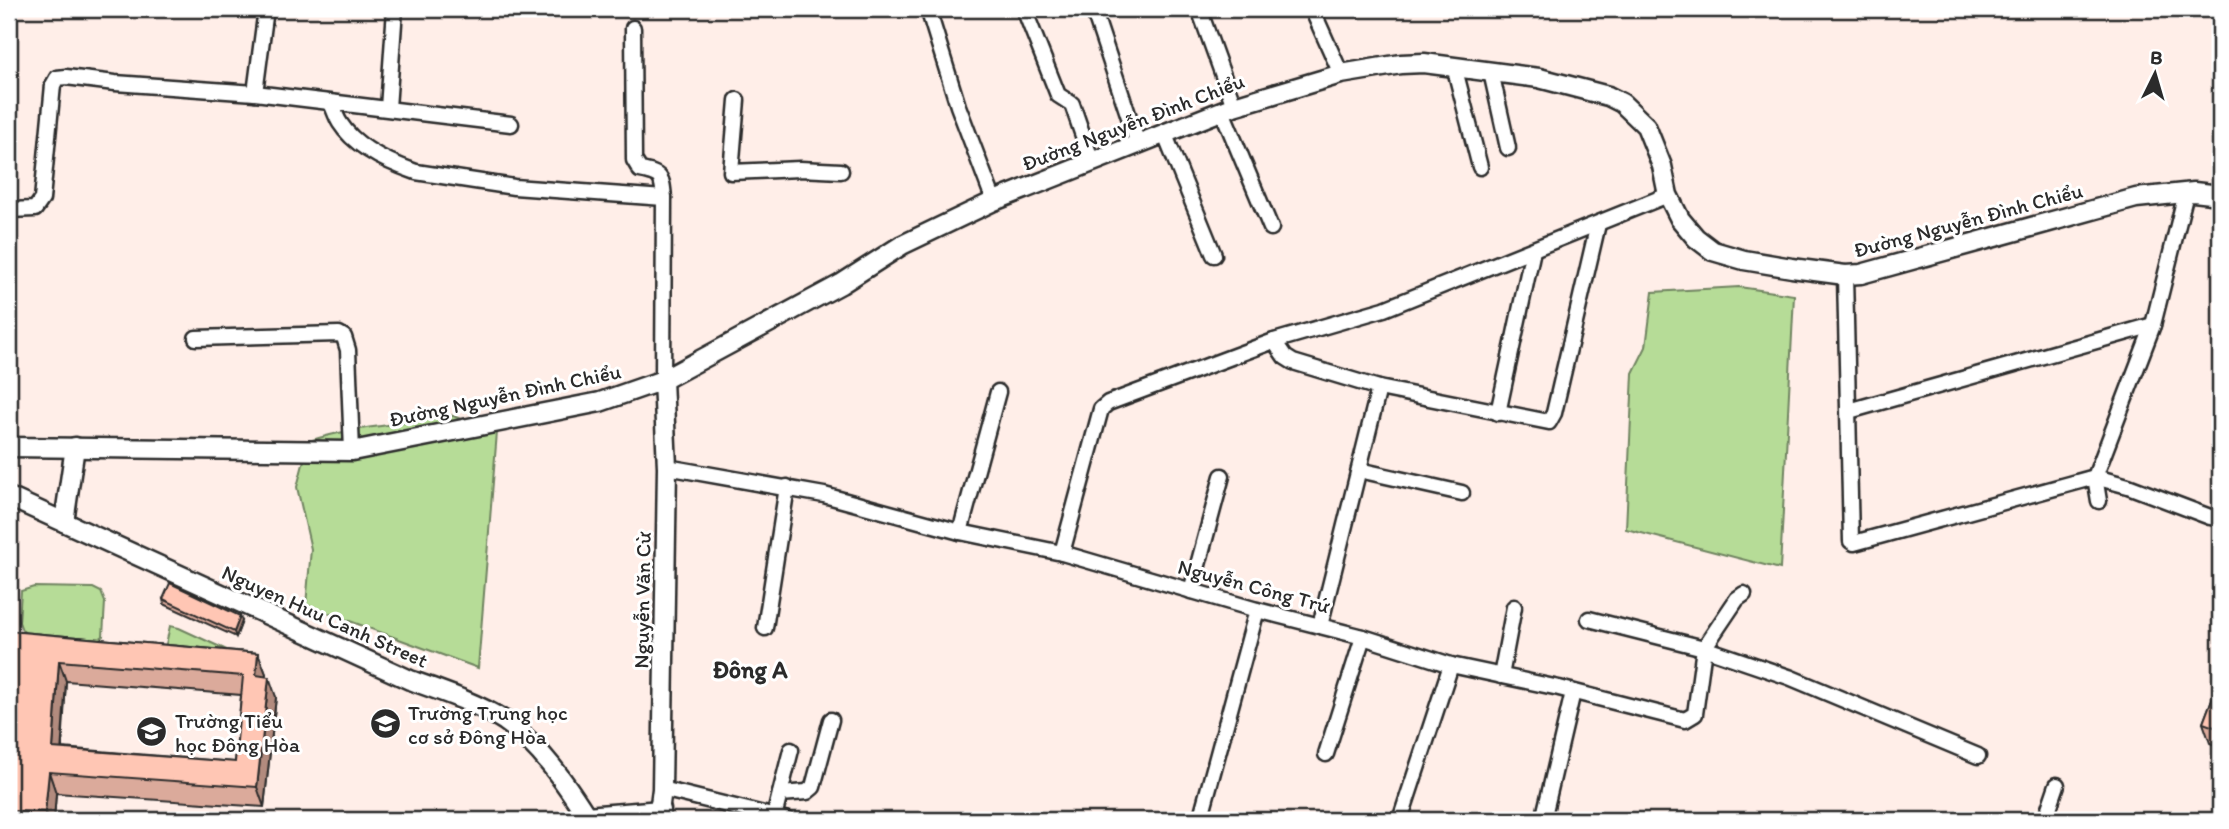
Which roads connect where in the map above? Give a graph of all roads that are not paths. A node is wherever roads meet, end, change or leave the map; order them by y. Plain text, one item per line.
1 (266, 9) edge
2 (394, 9) edge
3 (928, 9) edge
4 (1024, 9) edge
5 (1093, 9) edge
6 (1199, 9) edge
7 (1312, 9) edge
8 (633, 28) dead end
9 (1454, 66) junction
10 (1491, 72) junction
11 (1341, 74) junction
12 (255, 93) junction
13 (737, 100) dead end
14 (331, 103) junction
15 (388, 107) junction
16 (1228, 109) junction
17 (511, 124) dead end
18 (1165, 135) junction
19 (1138, 144) junction
20 (1508, 148) dead end
21 (1093, 162) junction
22 (1480, 167) dead end
23 (841, 172) dead end
24 (2186, 193) junction
25 (1668, 195) junction
26 (2220, 195) edge
27 (664, 198) junction
28 (994, 201) junction
29 (9, 210) edge
30 (1598, 224) junction
31 (1271, 228) dead end
32 (1533, 250) junction
33 (1214, 255) dead end
34 (1845, 275) junction
35 (2153, 325) junction
36 (196, 338) dead end
37 (1274, 341) junction
38 (663, 380) junction
39 (1379, 388) junction
40 (998, 392) dead end
41 (1849, 411) junction
42 (1498, 413) junction
43 (9, 447) edge
44 (75, 447) junction
45 (352, 451) junction
46 (667, 467) junction
47 (1359, 470) junction
48 (1222, 476) dead end
49 (2095, 477) junction
50 (787, 487) junction
51 (1462, 493) dead end
52 (9, 497) edge
53 (2099, 501) dead end
54 (2220, 519) edge
55 (64, 522) junction
56 (960, 532) junction
57 (1062, 553) junction
58 (1191, 591) junction
59 (1744, 594) dead end
60 (1514, 607) dead end
61 (1257, 610) junction
62 (1589, 620) dead end
63 (1320, 626) junction
64 (765, 628) dead end
65 (1363, 637) junction
66 (1704, 648) junction
67 (1451, 665) junction
68 (1501, 676) junction
69 (1573, 692) junction
70 (831, 720) dead end
71 (791, 750) dead end
72 (1326, 754) dead end
73 (1978, 756) dead end
74 (2057, 785) dead end
75 (662, 789) junction
76 (780, 794) junction
77 (1402, 814) dead end
78 (659, 815) edge
79 (588, 818) edge
80 (781, 819) edge
81 (1199, 820) edge
82 (1543, 820) edge
83 (2045, 820) edge

1 - 12 street
2 - 15 street
3 - 28 street
4 - 21 street
5 - 19 street
6 - 16 street
7 - 11 street
8 - 27 street
9 - 10 street, Đường Nguyễn Đình Chiểu
9 - 11 street, Đường Nguyễn Đình Chiểu
9 - 22 street
10 - 20 street
10 - 25 street, Đường Nguyễn Đình Chiểu
11 - 16 street, Đường Nguyễn Đình Chiểu
12 - 14 street
12 - 29 street
13 - 23 street
14 - 15 street
14 - 27 street
15 - 17 street
16 - 18 street, Đường Nguyễn Đình Chiểu
16 - 31 street
18 - 19 street, Đường Nguyễn Đình Chiểu
18 - 33 street
19 - 21 street, Đường Nguyễn Đình Chiểu
21 - 28 street, Đường Nguyễn Đình Chiểu
24 - 26 street, Đường Nguyễn Đình Chiểu
24 - 34 street, Đường Nguyễn Đình Chiểu
24 - 35 street
25 - 30 street
25 - 34 street, Đường Nguyễn Đình Chiểu
27 - 38 street
28 - 38 street, Đường Nguyễn Đình Chiểu
30 - 32 street
30 - 42 street
32 - 37 street
32 - 42 street
34 - 41 street
35 - 41 street
35 - 49 street
36 - 45 street
37 - 39 street
37 - 57 street
38 - 45 street, Đường Nguyễn Đình Chiểu
38 - 46 street, Nguyễn Văn Cừ
39 - 42 street
39 - 47 street
40 - 56 street
41 - 49 street
43 - 44 street, Đường Nguyễn Đình Chiểu
44 - 45 street, Đường Nguyễn Đình Chiểu
44 - 55 street
46 - 50 street, Nguyễn Công Trứ
46 - 75 street, Nguyễn Văn Cừ
47 - 51 street
47 - 63 street
48 - 58 street
49 - 53 street
49 - 54 street
50 - 56 street, Nguyễn Công Trứ
50 - 64 street
52 - 55 street, Nguyen Huu Canh Street
55 - 79 street, Nguyen Huu Canh Street
56 - 57 street, Nguyễn Công Trứ
57 - 58 street, Nguyễn Công Trứ
58 - 61 street, Nguyễn Công Trứ
59 - 66 street, Nguyễn Công Trứ
60 - 68 street
61 - 63 street, Nguyễn Công Trứ
61 - 81 street
62 - 66 street
63 - 65 street, Nguyễn Công Trứ
65 - 67 street, Nguyễn Công Trứ
65 - 72 street
66 - 69 street, Nguyễn Công Trứ
66 - 73 street
67 - 68 street, Nguyễn Công Trứ
67 - 77 street
68 - 69 street, Nguyễn Công Trứ
69 - 82 street
70 - 76 street
71 - 76 street
74 - 83 street
75 - 78 street, Nguyễn Văn Cừ
75 - 80 street
76 - 80 street
78 - 79 street

